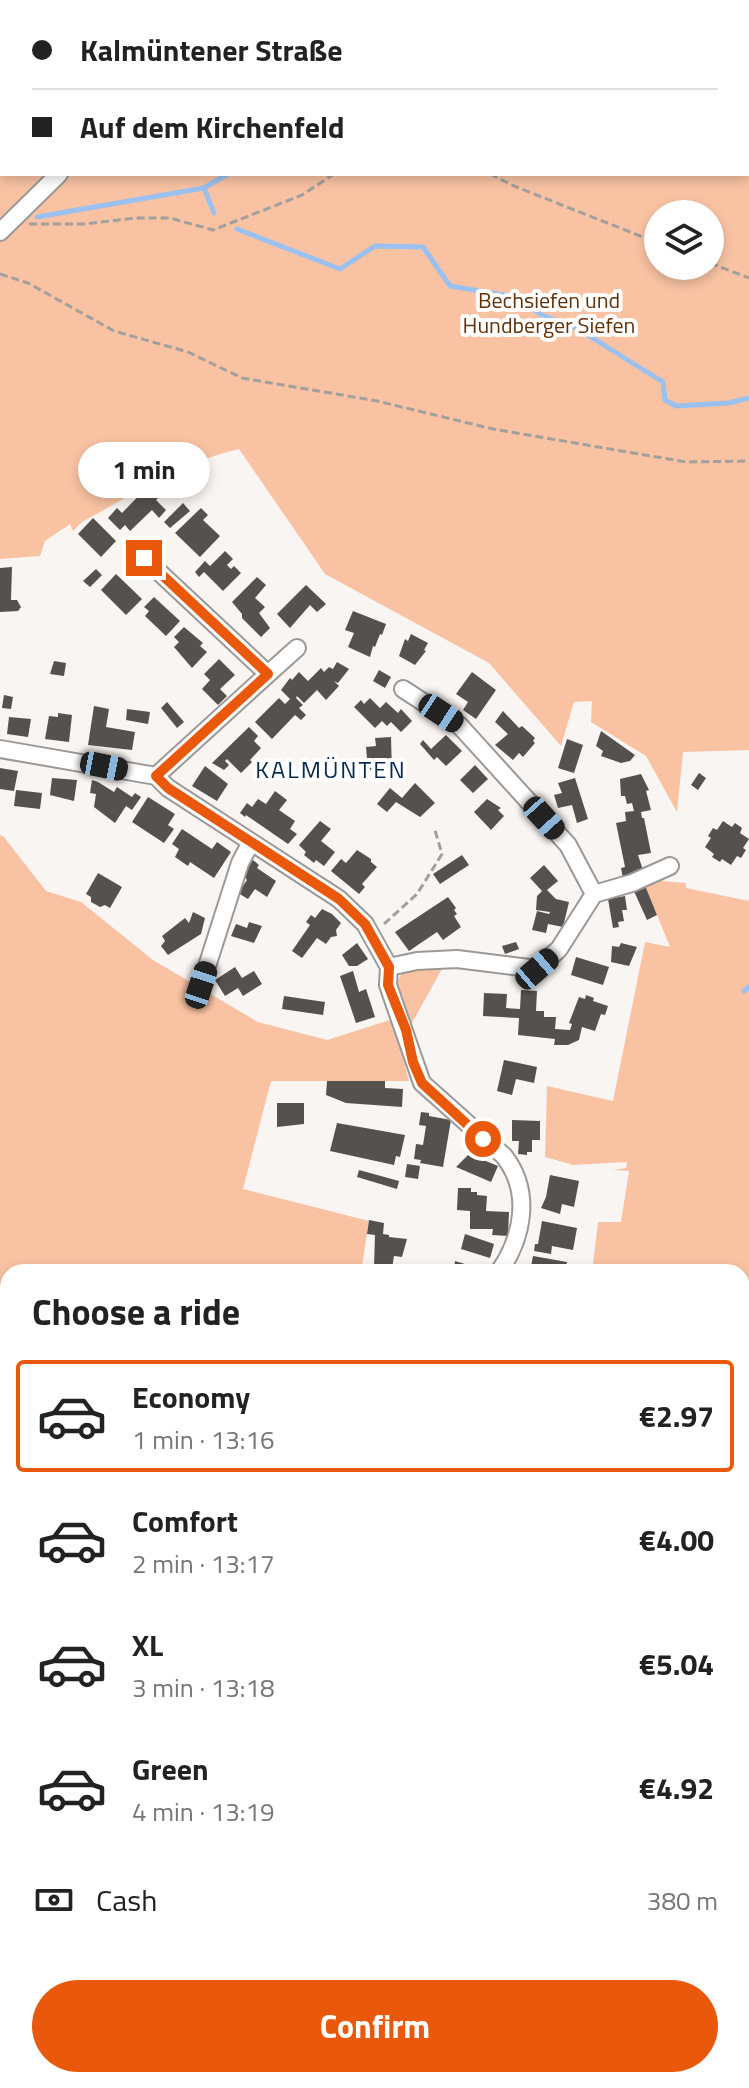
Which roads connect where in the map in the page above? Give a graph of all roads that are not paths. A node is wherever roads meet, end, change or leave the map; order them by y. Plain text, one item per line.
1 (57, 176) edge
2 (3, 228) edge
3 (144, 558) dead end
4 (297, 648) dead end
5 (268, 674) junction
6 (403, 689) dead end
7 (0, 749) edge
8 (156, 776) junction
9 (251, 842) junction
10 (670, 866) dead end
11 (594, 894) junction
12 (389, 967) junction
13 (201, 985) dead end
14 (503, 1264) edge

1 - 2 street
3 - 5 street
4 - 5 street
5 - 8 street
6 - 11 street
7 - 8 street
8 - 9 street
9 - 12 street
9 - 13 street
10 - 11 street
11 - 12 street
12 - 14 street

